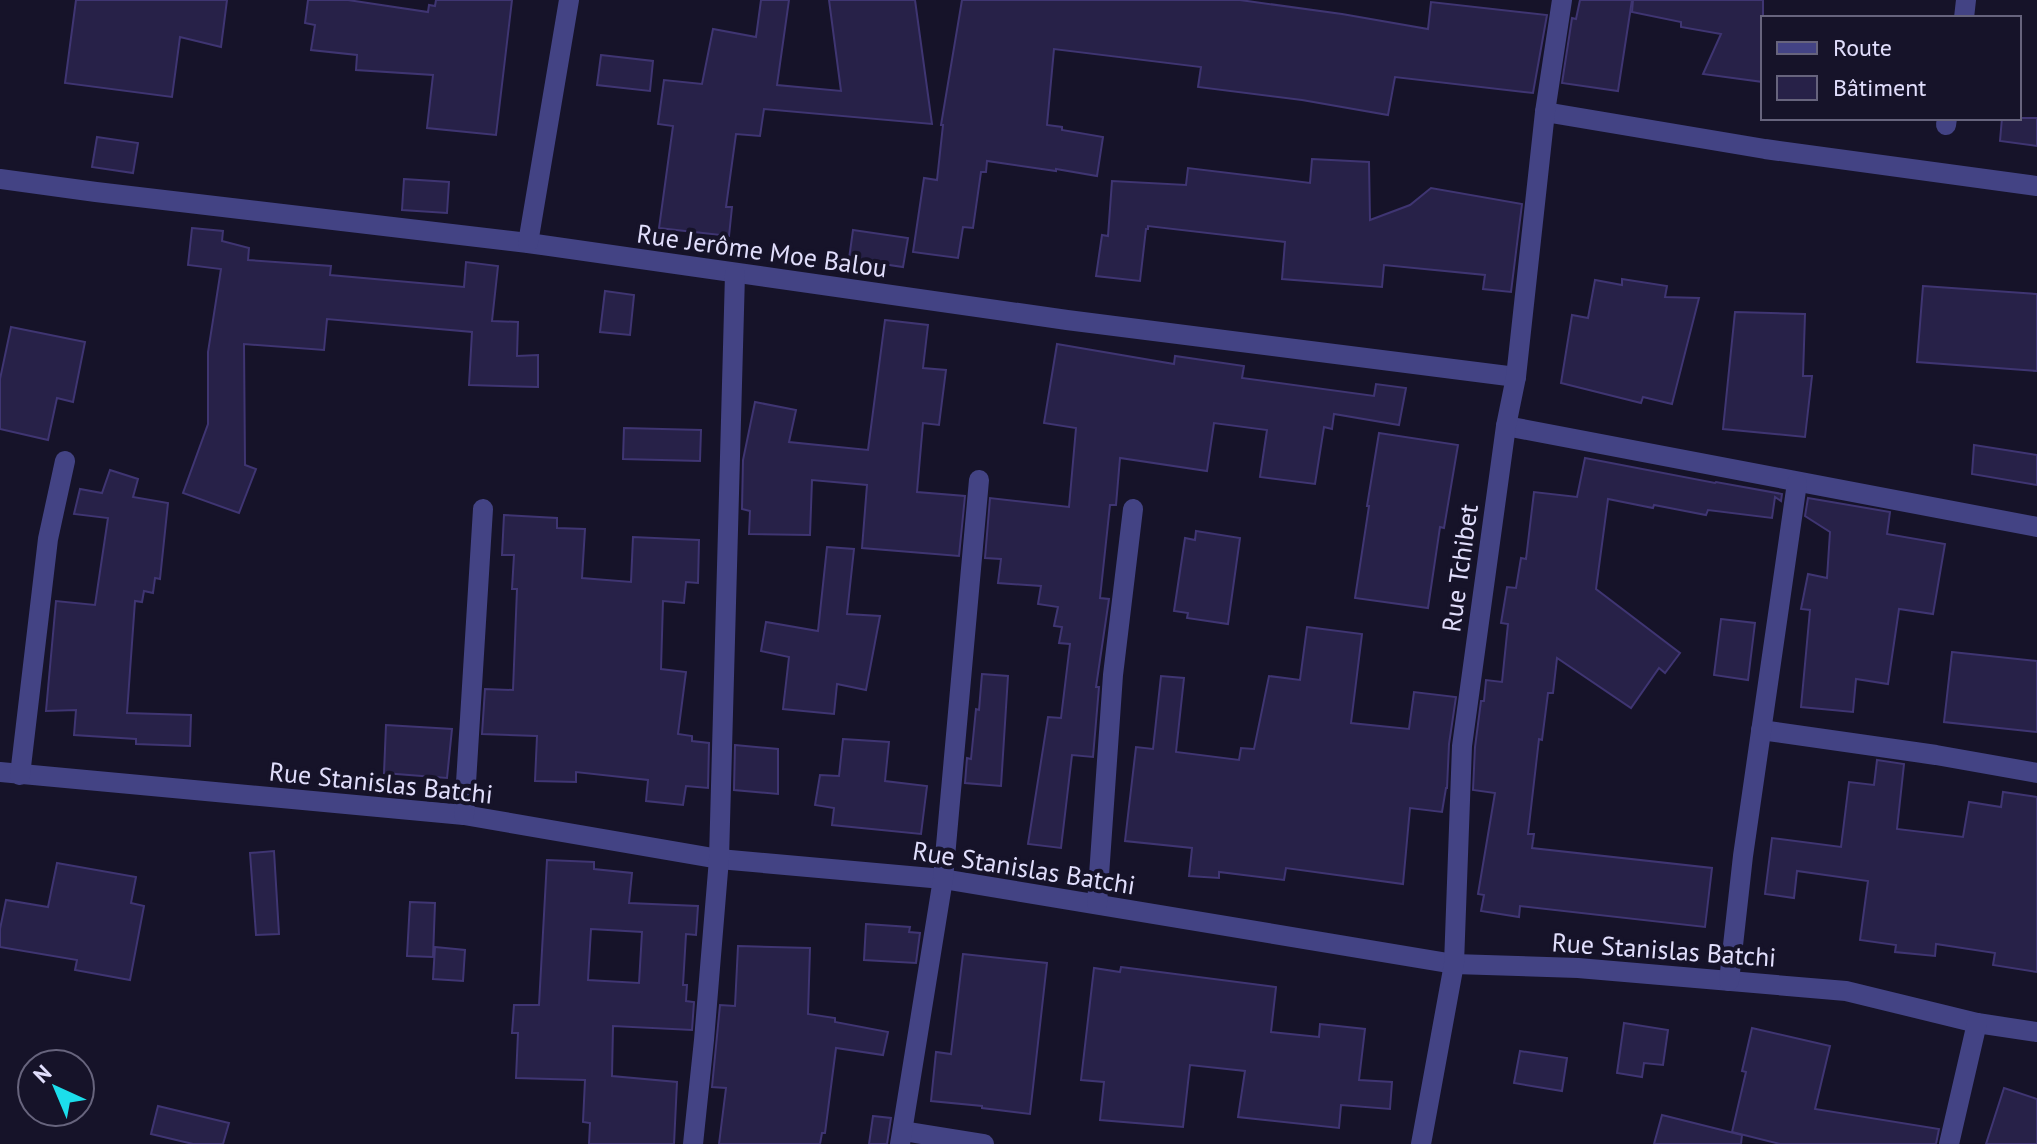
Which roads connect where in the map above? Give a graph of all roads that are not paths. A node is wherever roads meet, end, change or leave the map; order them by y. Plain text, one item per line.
1 (569, 0) edge
2 (1562, 0) edge
3 (1545, 112) junction
4 (0, 179) edge
5 (2037, 186) edge
6 (528, 243) junction
7 (735, 274) junction
8 (1516, 377) junction
9 (1506, 426) junction
10 (65, 461) dead end
11 (979, 480) dead end
12 (1797, 483) junction
13 (483, 509) dead end
14 (1133, 509) dead end
15 (2037, 527) edge
16 (1761, 730) junction
17 (2037, 773) edge
18 (10, 774) edge
19 (464, 815) junction
20 (719, 859) junction
21 (943, 879) junction
22 (1097, 904) junction
23 (1454, 964) junction
24 (1729, 981) junction
25 (1977, 1023) junction
26 (2037, 1032) edge
27 (901, 1137) edge
28 (693, 1144) edge
29 (984, 1144) edge
30 (1421, 1144) edge
31 (1949, 1144) edge

1 - 6 street
2 - 3 street, Rue Tchibet
3 - 5 street
3 - 8 street, Rue Tchibet
4 - 6 street, Rue Jerôme Moe Balou
6 - 7 street, Rue Jerôme Moe Balou
7 - 8 street, Rue Jerôme Moe Balou
7 - 20 street
8 - 9 street, Rue Tchibet
9 - 12 street
9 - 23 street, Rue Tchibet
10 - 18 street
11 - 21 street
12 - 15 street
12 - 16 street
13 - 19 street
14 - 22 street
16 - 17 street
16 - 24 street
18 - 19 street, Rue Stanislas Batchi
19 - 20 street, Rue Stanislas Batchi
20 - 21 street, Rue Stanislas Batchi
20 - 28 street
21 - 22 street, Rue Stanislas Batchi
21 - 27 street
22 - 23 street, Rue Stanislas Batchi
23 - 24 street, Rue Stanislas Batchi
23 - 30 street, Rue Tchibet
24 - 25 street, Rue Stanislas Batchi
25 - 26 street, Rue Stanislas Batchi
25 - 31 street
27 - 29 street

